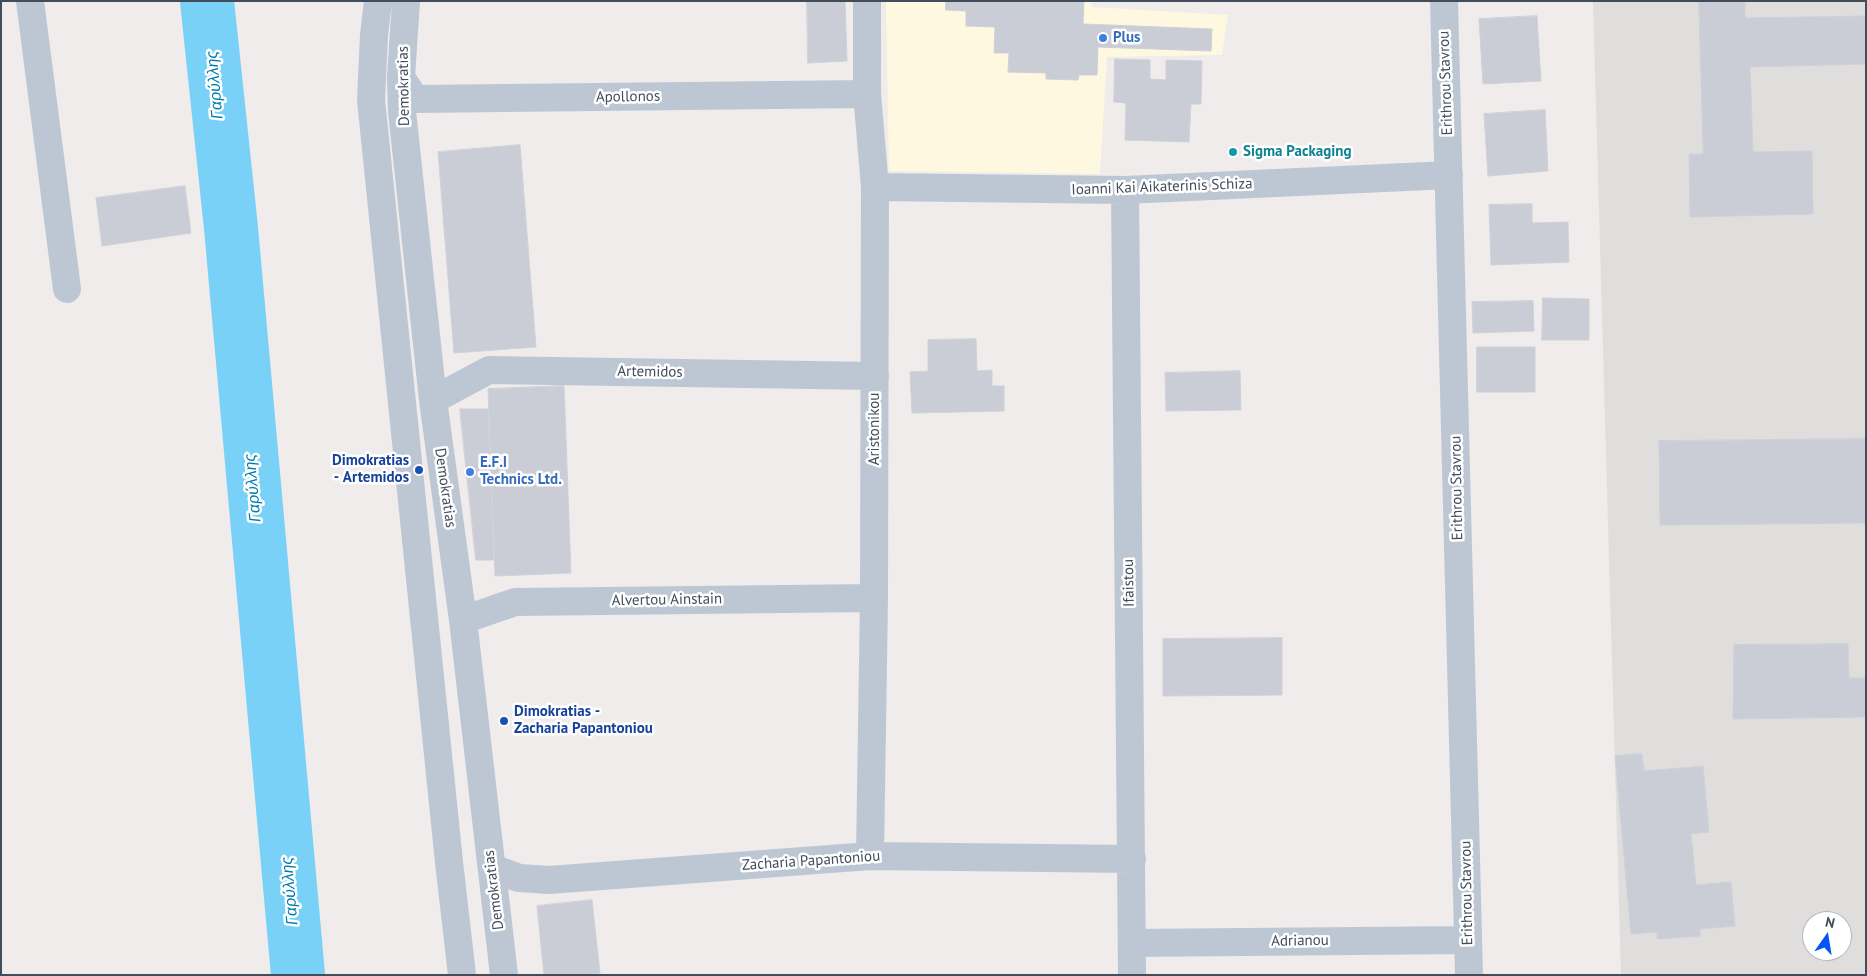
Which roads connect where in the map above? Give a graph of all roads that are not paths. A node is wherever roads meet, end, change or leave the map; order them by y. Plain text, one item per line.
1 (30, 1) edge
2 (378, 1) edge
3 (406, 1) edge
4 (867, 1) edge
5 (1444, 1) edge
6 (401, 77) junction
7 (867, 94) junction
8 (1449, 175) junction
9 (875, 187) junction
10 (1125, 190) junction
11 (67, 289) dead end
12 (875, 376) junction
13 (433, 400) junction
14 (874, 598) junction
15 (464, 620) junction
16 (870, 856) junction
17 (1132, 860) junction
18 (492, 868) junction
19 (1468, 940) junction
20 (1133, 943) junction
21 (462, 975) edge
22 (504, 975) edge
23 (1132, 975) edge
24 (1469, 975) edge

1 - 11 street
2 - 21 street, Demokratias
3 - 6 street, Demokratias
4 - 7 street, Aristonikou
5 - 8 street, Erithrou Stavrou
6 - 7 street, Apollonos
6 - 13 street, Demokratias
7 - 9 street, Aristonikou
8 - 10 street, Ioanni Kai Aikaterinis Schiza
8 - 19 street, Erithrou Stavrou
9 - 10 street, Ioanni Kai Aikaterinis Schiza
9 - 12 street, Aristonikou
10 - 17 street, Ifaistou
12 - 13 street, Artemidos
12 - 14 street, Aristonikou
13 - 15 street, Demokratias
14 - 15 street, Alvertou Ainstain
14 - 16 street, Aristonikou
15 - 18 street, Demokratias
16 - 17 street, Zacharia Papantoniou
16 - 18 street, Zacharia Papantoniou
17 - 20 street, Ifaistou
18 - 22 street, Demokratias
19 - 20 street, Adrianou
19 - 24 street, Erithrou Stavrou
20 - 23 street, Ifaistou

